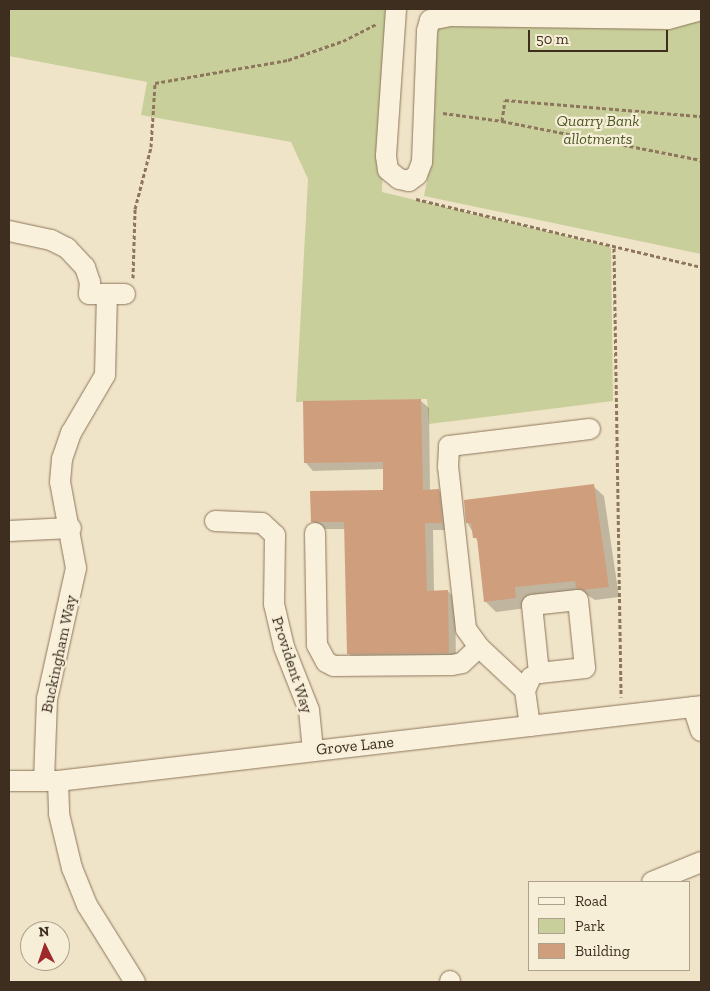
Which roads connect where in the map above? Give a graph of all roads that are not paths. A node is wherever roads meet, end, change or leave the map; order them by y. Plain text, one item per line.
1 (701, 10) edge
2 (396, 12) edge
3 (9, 231) edge
4 (590, 429) dead end
5 (228, 525) dead end
6 (71, 528) junction
7 (9, 531) edge
8 (315, 533) dead end
9 (479, 647) junction
10 (539, 673) dead end
11 (525, 690) junction
12 (697, 706) edge
13 (530, 726) junction
14 (701, 730) edge
15 (313, 750) junction
16 (9, 781) edge
17 (51, 781) junction
18 (701, 862) edge
19 (654, 881) edge
20 (136, 982) edge

1 - 2 street
3 - 6 street, Buckingham Way
4 - 9 street
5 - 15 street, Provident Way
6 - 7 street
6 - 17 street, Buckingham Way
8 - 9 street
9 - 11 street
10 - 11 street
11 - 13 street
12 - 13 street, Grove Lane
12 - 14 street
13 - 15 street, Grove Lane
15 - 17 street, Grove Lane
16 - 17 street, Grove Lane
17 - 20 street, Buckingham Way
18 - 19 street

